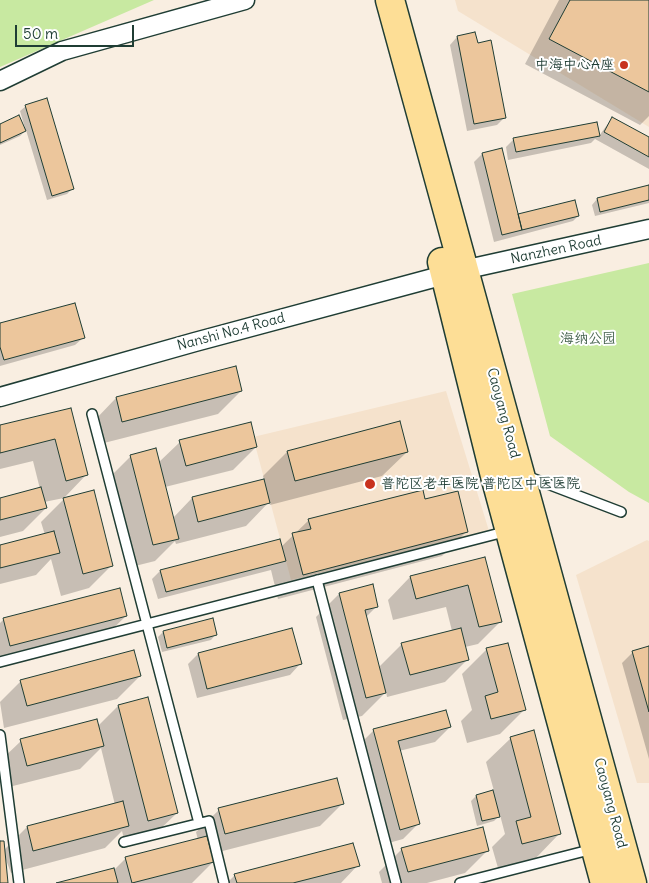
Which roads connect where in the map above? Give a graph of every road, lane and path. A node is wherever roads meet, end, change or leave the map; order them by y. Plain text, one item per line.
1 (245, 0) edge
2 (372, 0) edge
3 (390, 0) edge
4 (0, 82) edge
5 (649, 229) edge
6 (454, 273) junction
7 (0, 398) edge
8 (92, 414) dead end
9 (519, 473) junction
10 (621, 512) dead end
11 (510, 531) junction
12 (317, 580) junction
13 (147, 624) junction
14 (0, 662) edge
15 (0, 735) edge
16 (199, 823) junction
17 (124, 842) dead end
18 (595, 848) junction
19 (19, 883) edge
20 (224, 883) edge
21 (396, 883) edge
22 (460, 883) edge
23 (605, 883) edge
24 (632, 883) edge

1 - 4 street
2 - 6 main road, Caoyang Road
3 - 6 main road, Caoyang Road
5 - 6 street, Nanzhen Road
6 - 7 street, Nanshi No.4 Road
6 - 9 main road, Caoyang Road
6 - 11 main road, Caoyang Road
8 - 13 lane
9 - 10 lane
9 - 24 main road, Caoyang Road
11 - 12 lane
11 - 18 main road, Caoyang Road
12 - 13 lane
12 - 21 lane
13 - 14 lane
13 - 16 lane
15 - 19 lane
16 - 17 lane
16 - 20 lane
18 - 22 lane
18 - 23 main road, Caoyang Road

